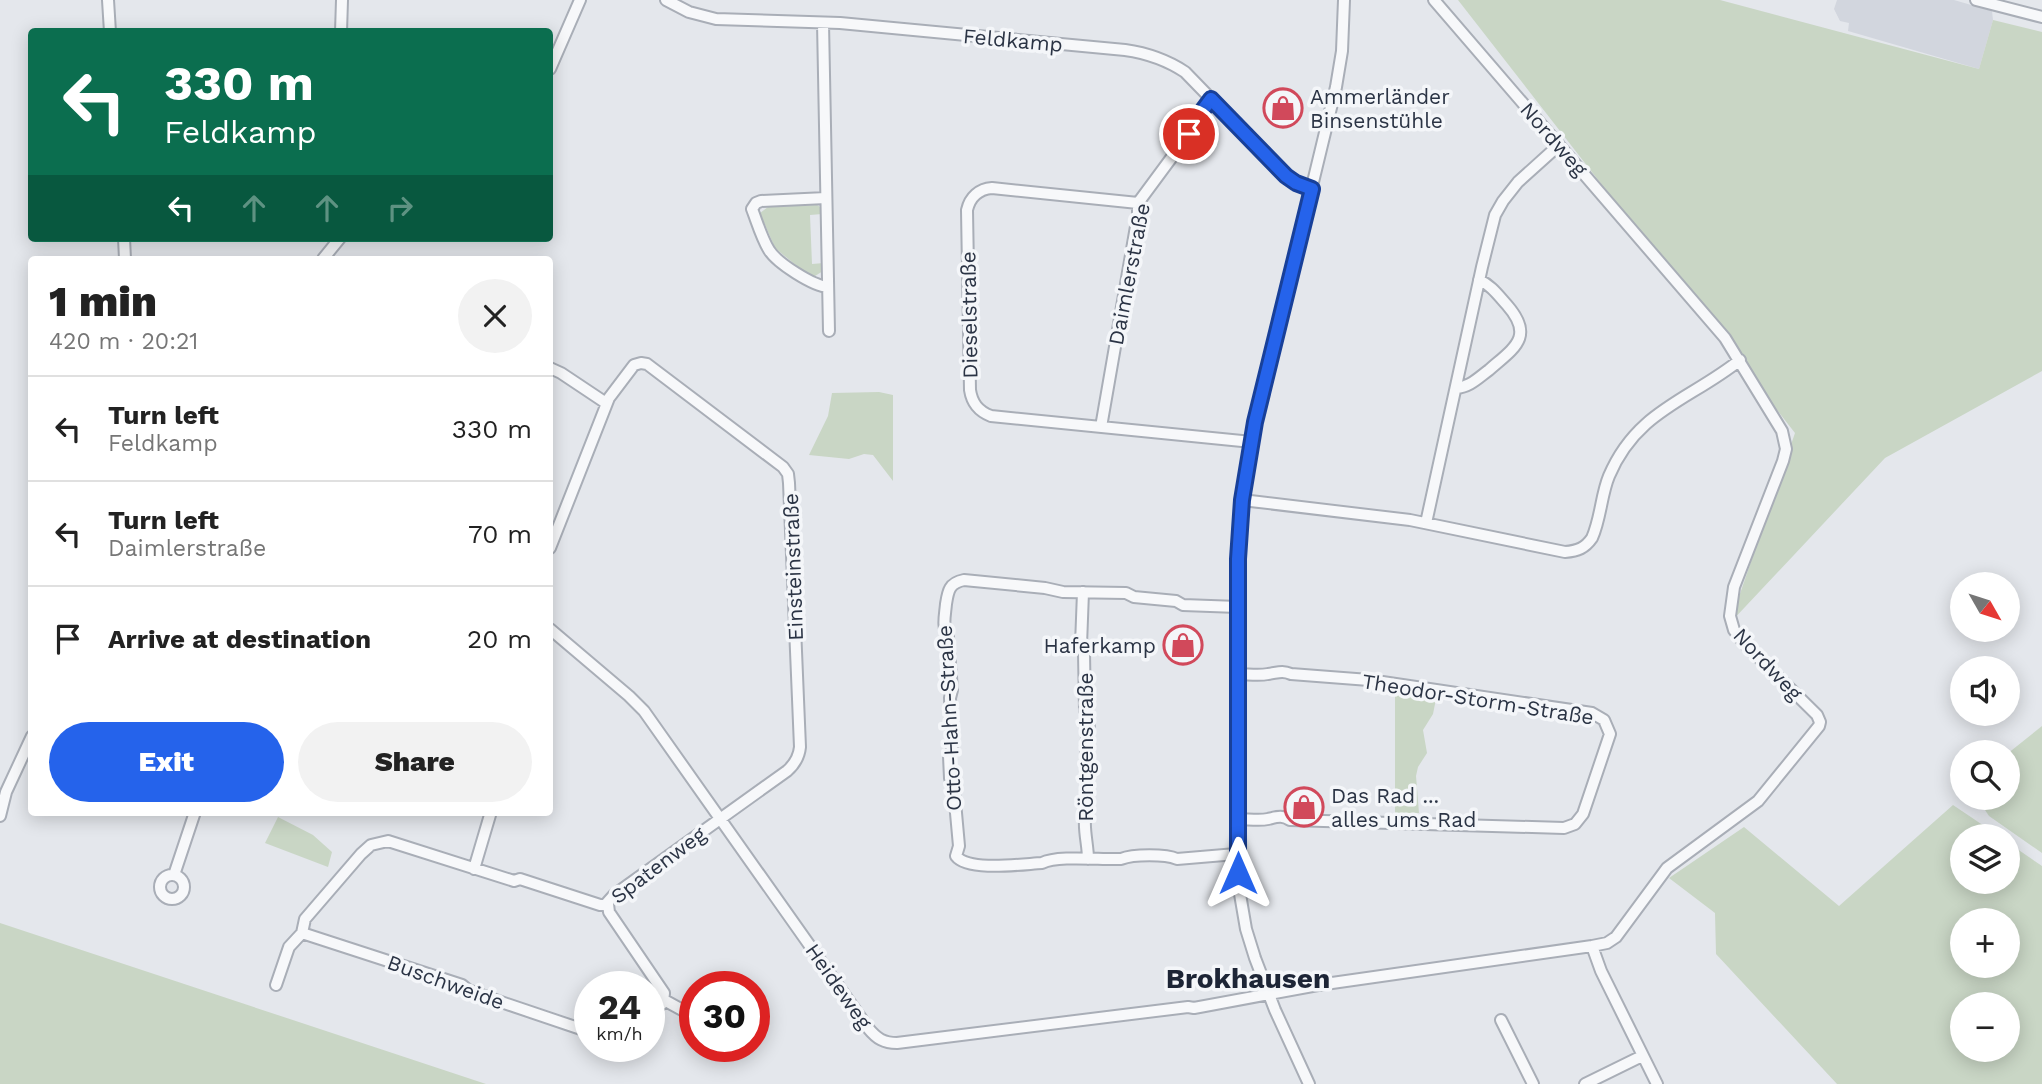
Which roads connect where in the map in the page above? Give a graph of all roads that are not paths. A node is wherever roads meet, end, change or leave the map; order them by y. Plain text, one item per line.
1 (108, 0) edge
2 (342, 0) edge
3 (580, 0) edge
4 (666, 0) edge
5 (1344, 0) edge
6 (1434, 0) edge
7 (1976, 0) edge
8 (2042, 17) edge
9 (823, 23) junction
10 (110, 28) edge
11 (341, 28) edge
12 (553, 62) edge
13 (1211, 99) junction
14 (1559, 145) junction
15 (1312, 189) junction
16 (827, 198) junction
17 (1138, 203) junction
18 (337, 242) edge
19 (325, 256) edge
20 (1479, 279) junction
21 (828, 287) junction
22 (829, 331) dead end
23 (1740, 360) junction
24 (553, 369) edge
25 (1456, 388) junction
26 (607, 403) junction
27 (1101, 427) junction
28 (1252, 442) junction
29 (1242, 500) junction
30 (1426, 523) junction
31 (553, 540) edge
32 (1083, 592) junction
33 (1238, 607) junction
34 (553, 632) edge
35 (1238, 674) junction
36 (28, 745) edge
37 (0, 816) edge
38 (194, 816) edge
39 (490, 816) edge
40 (720, 818) junction
41 (1239, 819) junction
42 (1236, 854) junction
43 (1088, 859) junction
44 (474, 869) junction
45 (174, 875) dead end
46 (608, 904) junction
47 (302, 933) junction
48 (1592, 946) junction
49 (649, 971) edge
50 (276, 985) dead end
51 (1270, 995) junction
52 (1501, 1020) dead end
53 (574, 1027) edge
54 (1642, 1056) junction
55 (1309, 1084) edge
56 (1533, 1084) edge
57 (1585, 1084) edge
58 (1657, 1084) edge

1 - 10 street
2 - 11 street
3 - 12 street
4 - 9 street, Feldkamp
5 - 15 street
6 - 14 street, Nordweg
7 - 8 street
9 - 13 street, Feldkamp
9 - 16 street
13 - 15 street, Feldkamp
13 - 17 street, Daimlerstraße
14 - 20 street
14 - 23 street, Nordweg
15 - 28 street
16 - 21 street
16 - 21 street
17 - 27 street, Daimlerstraße
17 - 27 street, Dieselstraße
18 - 19 street
20 - 25 street
20 - 25 street
21 - 22 street
23 - 30 street
23 - 48 street, Nordweg
24 - 26 street
25 - 30 street
26 - 31 street, Einsteinstraße
26 - 40 street, Einsteinstraße
27 - 28 street, Dieselstraße
28 - 29 street
29 - 30 street
29 - 33 street
32 - 33 street, Otto-Hahn-Straße
32 - 43 street, Röntgenstraße
32 - 43 street, Otto-Hahn-Straße
33 - 35 street
34 - 40 street, Heideweg
35 - 41 street
35 - 41 street, Theodor-Storm-Straße
36 - 37 street
38 - 45 street
39 - 44 street
40 - 46 street, Spatenweg
40 - 51 street, Heideweg
41 - 42 street
42 - 43 street, Otto-Hahn-Straße
42 - 51 street
44 - 46 street, Spatenweg
44 - 47 street, Spatenweg
46 - 49 street
47 - 50 street, Spatenweg
47 - 53 street, Buschweide
48 - 51 street, Nordweg
48 - 54 street
51 - 55 street
52 - 56 street
54 - 57 street
54 - 58 street

